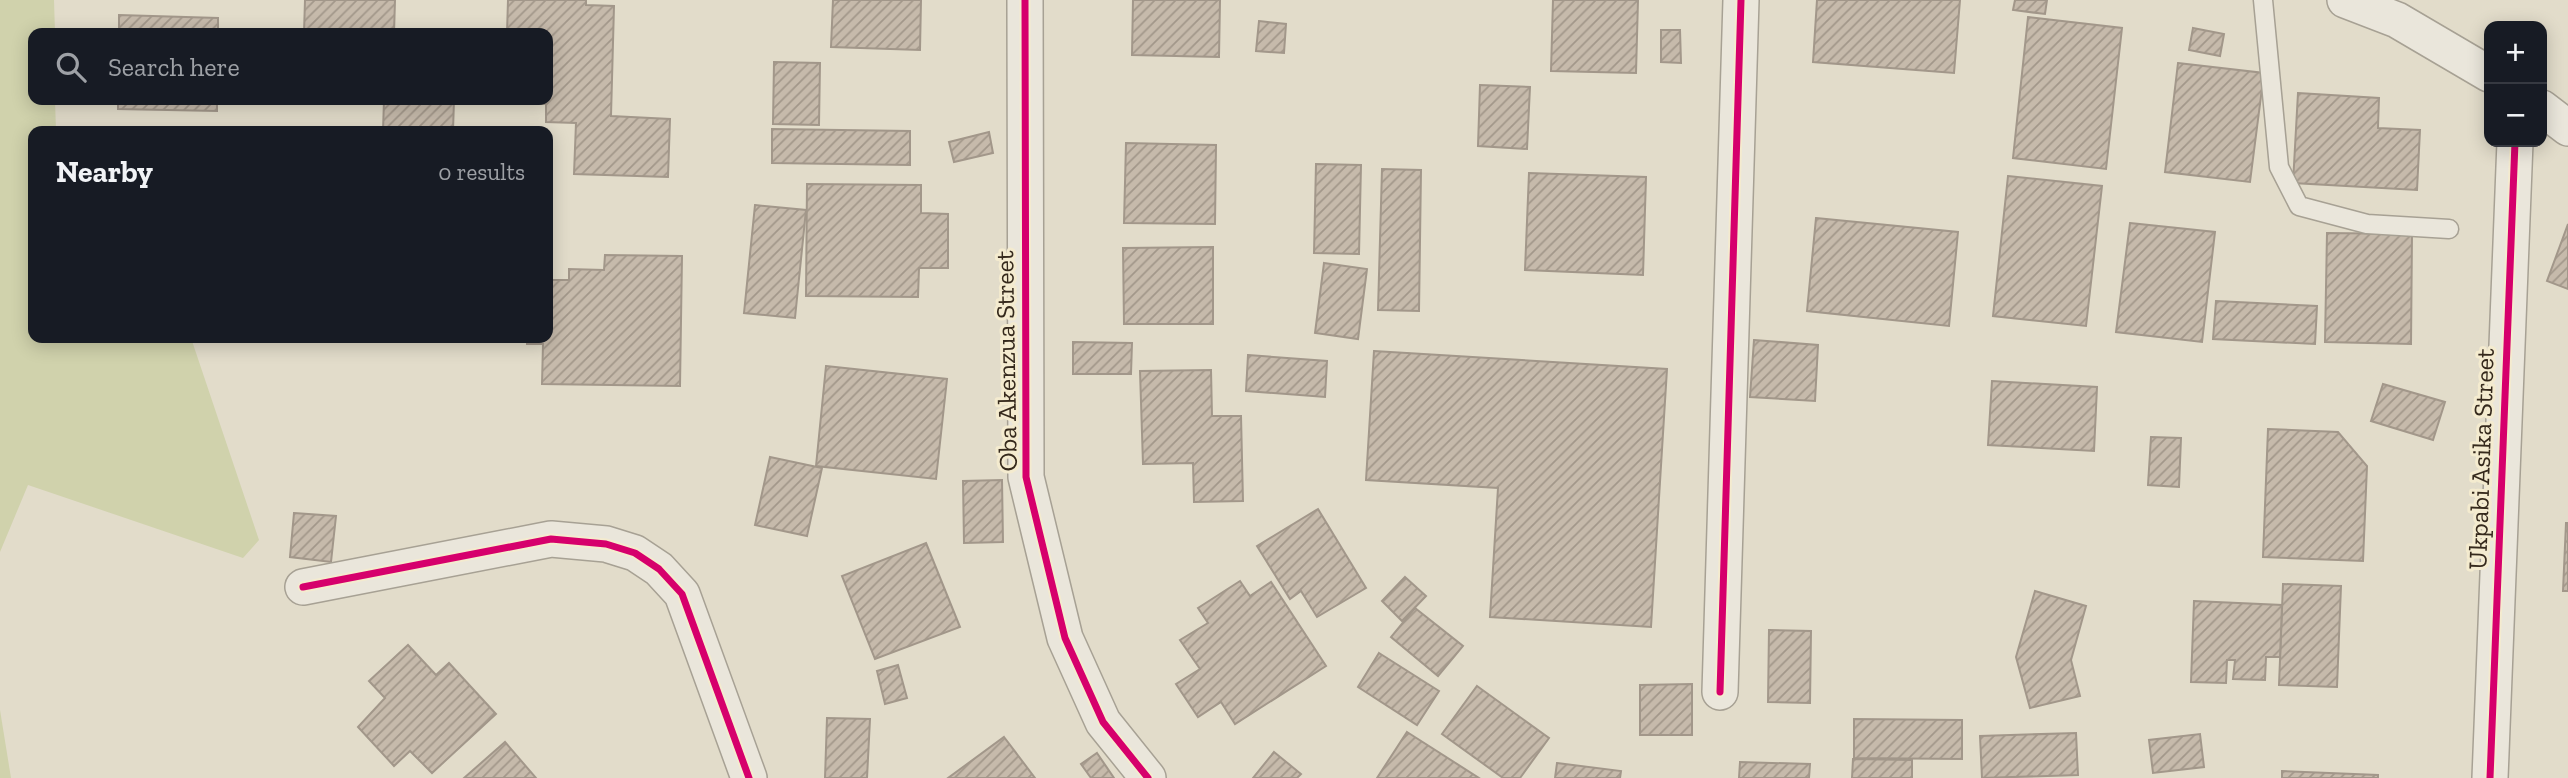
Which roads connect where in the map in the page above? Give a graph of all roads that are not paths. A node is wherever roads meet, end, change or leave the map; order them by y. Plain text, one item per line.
1 (1025, 0) edge
2 (1741, 0) edge
3 (2263, 0) edge
4 (2345, 0) edge
5 (2484, 71) edge
6 (2547, 112) edge
7 (2568, 128) edge
8 (2515, 147) edge
9 (2449, 229) dead end
10 (303, 587) dead end
11 (1720, 692) dead end
12 (749, 778) edge
13 (1148, 778) edge
14 (2490, 778) edge

1 - 13 street, Oba Akenzua Street
2 - 11 street
3 - 9 lane
4 - 5 street
6 - 7 street
8 - 14 street, Ukpabi Asika Street
10 - 12 street

